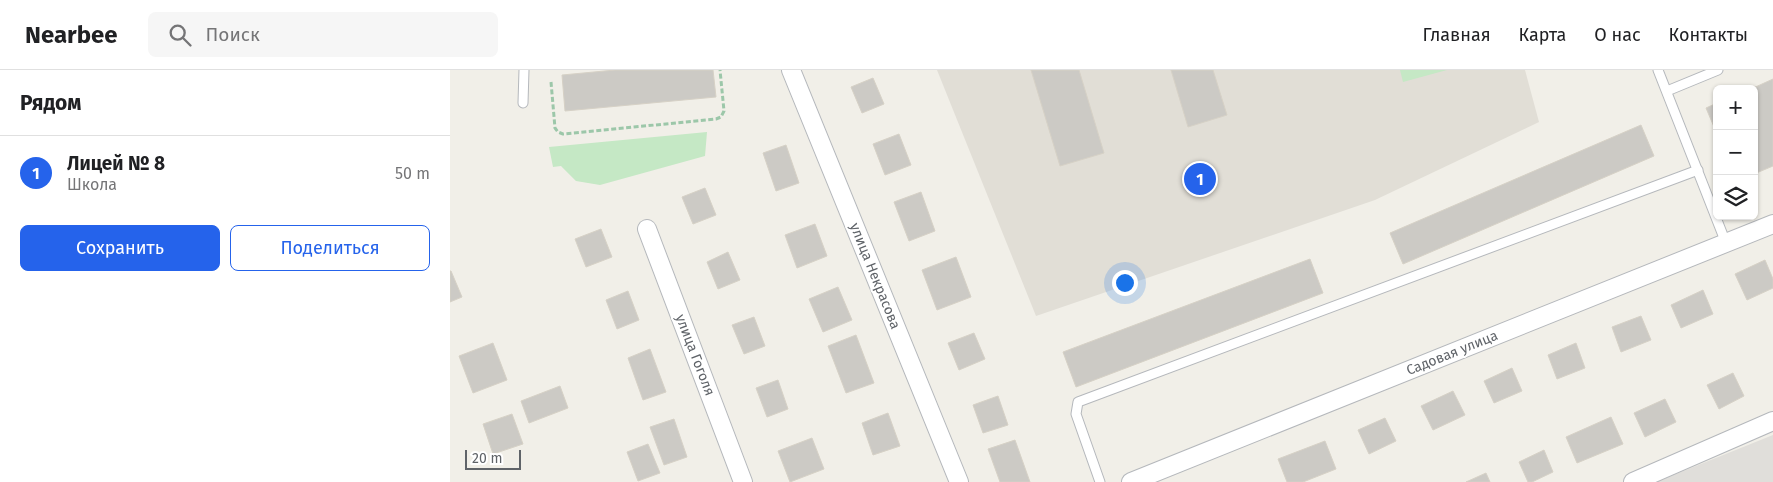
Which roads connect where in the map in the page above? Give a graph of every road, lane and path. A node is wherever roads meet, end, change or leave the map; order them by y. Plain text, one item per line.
1 (524, 70) edge
2 (720, 70) edge
3 (791, 70) edge
4 (1658, 70) edge
5 (1718, 70) edge
6 (551, 82) dead end
7 (1667, 91) junction
8 (522, 103) dead end
9 (1698, 170) junction
10 (1773, 224) edge
11 (647, 229) dead end
12 (1726, 243) junction
13 (1773, 421) edge
14 (743, 482) edge
15 (959, 482) edge
16 (1100, 482) edge
17 (1131, 482) edge
18 (1633, 482) edge

1 - 8 lane
2 - 6 path
3 - 15 street, улица Некрасова
4 - 7 lane
5 - 7 lane
7 - 9 lane
9 - 12 lane
9 - 16 lane
10 - 12 street, Садовая улица
11 - 14 street, улица Гоголя
12 - 17 street, Садовая улица
13 - 18 street

